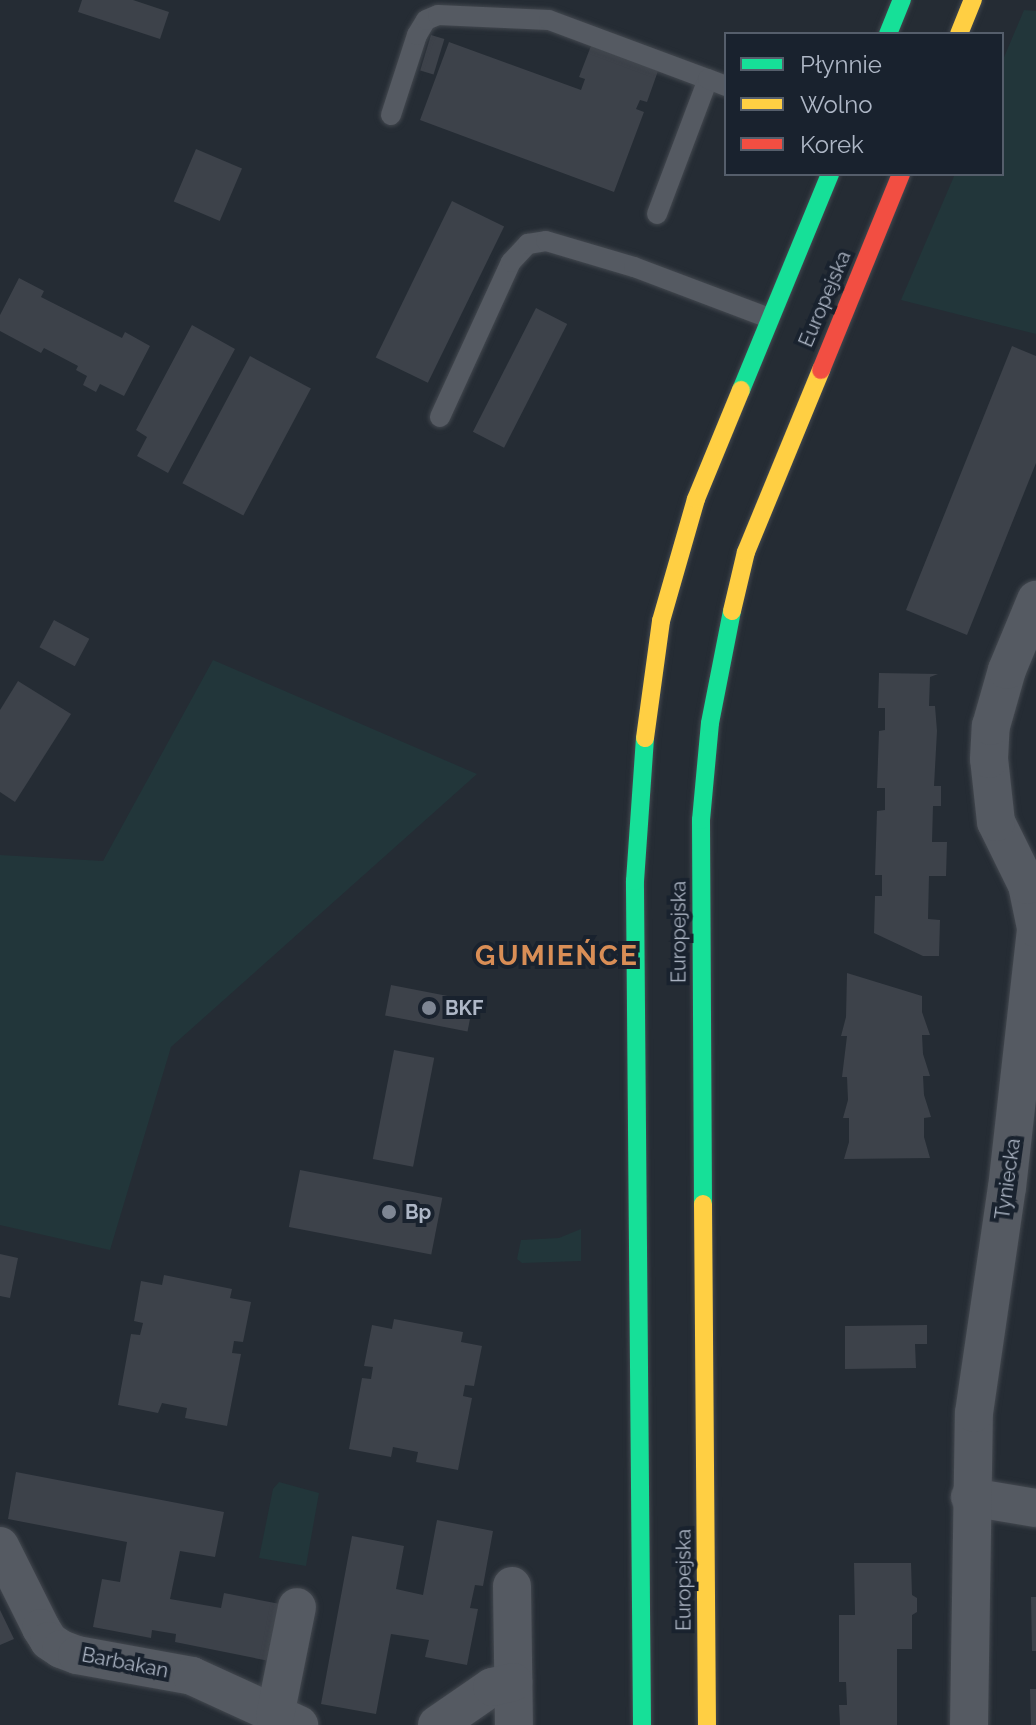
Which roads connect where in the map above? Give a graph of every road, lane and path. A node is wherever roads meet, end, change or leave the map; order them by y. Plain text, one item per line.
1 (902, 0) edge
2 (973, 0) edge
3 (889, 32) edge
4 (960, 32) edge
5 (717, 83) edge
6 (391, 115) dead end
7 (829, 176) edge
8 (900, 176) edge
9 (657, 214) dead end
10 (769, 318) junction
11 (440, 417) dead end
12 (1036, 600) edge
13 (1022, 1191) edge
14 (970, 1497) junction
15 (1036, 1508) edge
16 (0, 1546) edge
17 (512, 1586) dead end
18 (297, 1607) dead end
19 (513, 1682) junction
20 (287, 1720) edge
21 (437, 1725) edge
22 (514, 1725) edge
23 (642, 1725) edge
24 (707, 1725) edge
25 (969, 1725) edge

1 - 3 main road
2 - 4 main road
5 - 6 lane
5 - 9 lane
7 - 10 main road
8 - 24 main road, Europejska
10 - 11 lane
10 - 23 main road
12 - 13 street, Tyniecka
13 - 14 street, Tyniecka
14 - 15 street
14 - 25 street, Tyniecka
16 - 20 street, Barbakan
17 - 19 street
18 - 20 street
19 - 21 street
19 - 22 street

